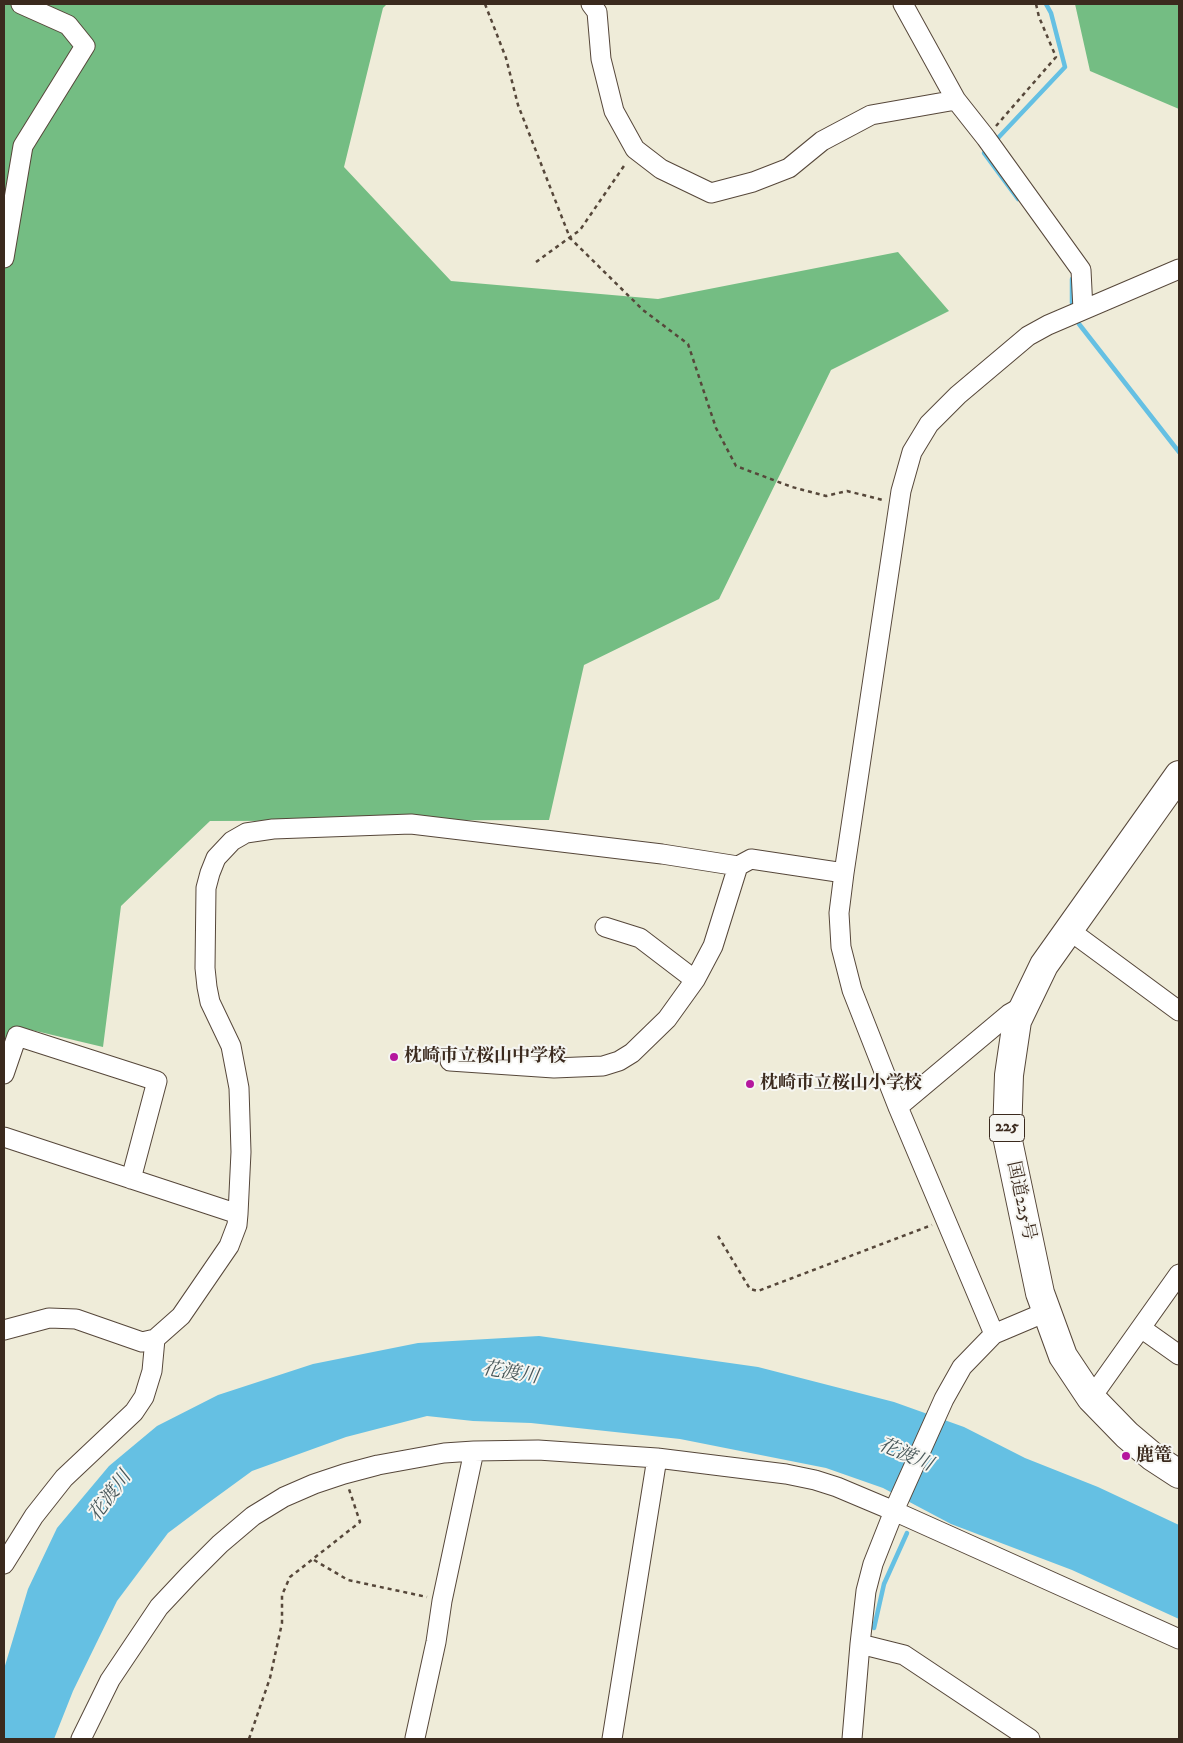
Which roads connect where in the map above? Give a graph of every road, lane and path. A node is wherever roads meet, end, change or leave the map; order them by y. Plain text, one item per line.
1 (21, 4) edge
2 (485, 4) edge
3 (591, 4) edge
4 (903, 4) edge
5 (1036, 4) edge
6 (956, 100) junction
7 (986, 138) junction
8 (635, 149) junction
9 (570, 238) junction
10 (4, 258) edge
11 (536, 262) dead end
12 (1179, 269) edge
13 (1083, 310) junction
14 (900, 504) junction
15 (1179, 775) edge
16 (738, 866) junction
17 (844, 873) junction
18 (605, 927) dead end
19 (1069, 930) junction
20 (695, 980) junction
21 (1026, 1004) junction
22 (1179, 1011) edge
23 (450, 1061) dead end
24 (4, 1074) edge
25 (898, 1107) junction
26 (4, 1137) edge
27 (131, 1179) junction
28 (238, 1214) junction
29 (945, 1220) junction
30 (718, 1236) dead end
31 (1179, 1274) edge
32 (1046, 1312) junction
33 (1141, 1328) junction
34 (4, 1330) edge
35 (994, 1334) junction
36 (155, 1339) junction
37 (1179, 1355) edge
38 (1091, 1398) junction
39 (474, 1451) junction
40 (657, 1458) junction
41 (344, 1474) junction
42 (1179, 1474) edge
43 (895, 1508) junction
44 (314, 1560) junction
45 (4, 1564) edge
46 (442, 1600) junction
47 (1179, 1639) edge
48 (860, 1644) junction
49 (81, 1739) edge
50 (250, 1739) edge
51 (416, 1739) edge
52 (612, 1739) edge
53 (852, 1739) edge
54 (1030, 1739) edge

1 - 10 street
2 - 9 path
3 - 8 street
4 - 6 street
5 - 7 path
6 - 7 street
6 - 8 street
7 - 13 street
8 - 9 path
9 - 11 path
9 - 14 path
12 - 13 street
13 - 14 street
14 - 17 street
15 - 19 highway, 国道225号 / 225
16 - 17 street
16 - 20 street
16 - 28 street
17 - 25 street
18 - 20 street
19 - 21 highway, 国道225号 / 225
19 - 22 street
20 - 23 street
21 - 25 street
21 - 32 highway, 国道225号 / 225
24 - 27 street
25 - 29 street
26 - 27 street
27 - 28 street
28 - 36 street
29 - 30 path
29 - 35 street
31 - 33 street
32 - 35 street
32 - 38 highway, 国道225号 / 225
33 - 37 street
33 - 38 street
34 - 36 street
35 - 43 street
36 - 45 street
38 - 42 highway, 国道225号 / 225
39 - 40 street
39 - 41 street
39 - 46 street
40 - 43 street
40 - 52 street
41 - 44 path
41 - 49 street
43 - 47 street
43 - 48 street
44 - 46 path
44 - 50 path
46 - 51 street
48 - 53 street
48 - 54 street

